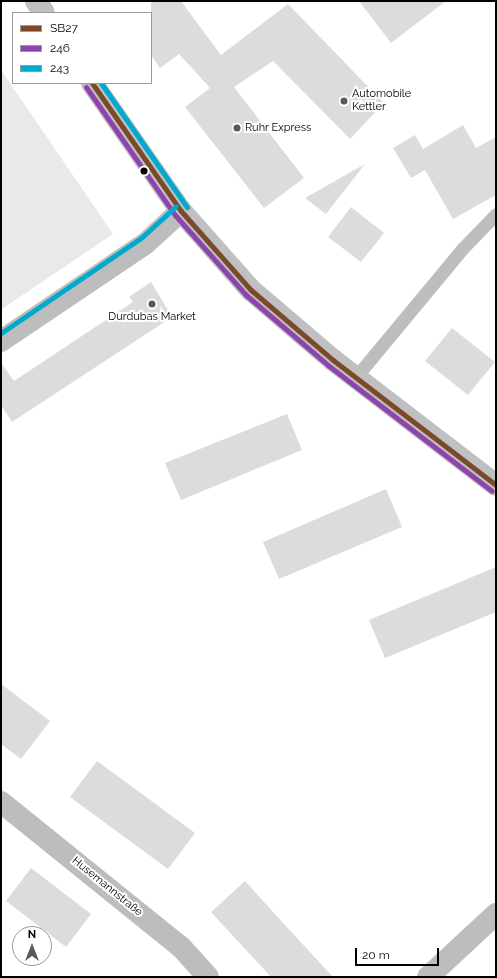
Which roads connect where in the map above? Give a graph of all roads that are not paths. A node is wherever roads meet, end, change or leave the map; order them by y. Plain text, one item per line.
1 (36, 1) edge
2 (43, 12) edge
3 (93, 84) edge
4 (181, 211) junction
5 (496, 214) edge
6 (3, 336) edge
7 (355, 378) junction
8 (496, 485) edge
9 (1, 802) edge
10 (496, 914) edge
11 (208, 977) edge
12 (428, 977) edge

1 - 2 main road
3 - 4 main road
4 - 6 street
4 - 7 main road
5 - 7 lane
7 - 8 main road
9 - 11 street, Husemannstraße
10 - 12 street

